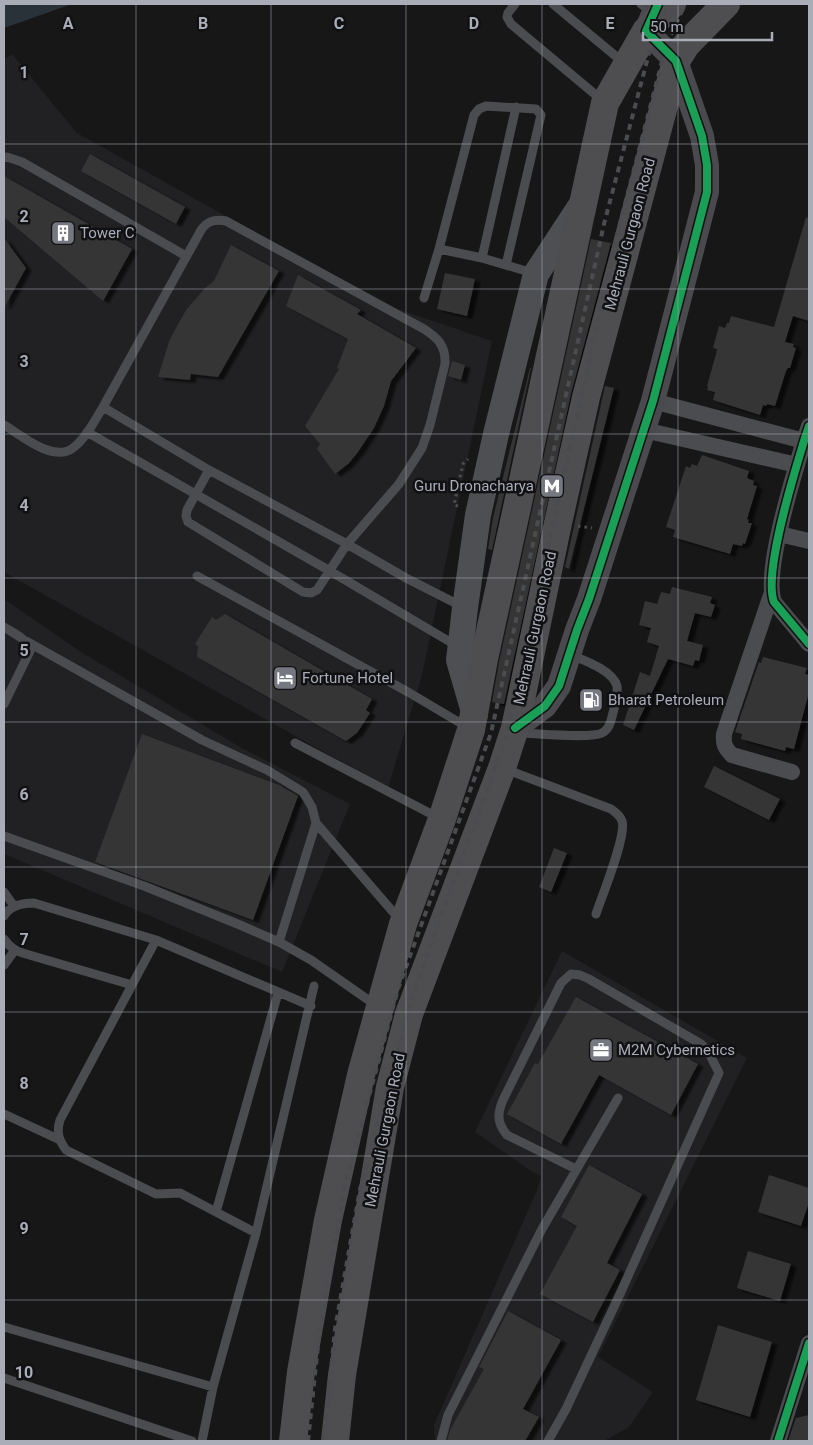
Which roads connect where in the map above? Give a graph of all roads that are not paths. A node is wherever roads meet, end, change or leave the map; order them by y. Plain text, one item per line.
1 (515, 4) edge
2 (554, 4) edge
3 (726, 4) edge
4 (654, 11) edge
5 (676, 61) junction
6 (627, 66) junction
7 (605, 103) junction
8 (516, 107) junction
9 (4, 158) edge
10 (582, 204) junction
11 (440, 249) junction
12 (186, 256) junction
13 (482, 258) junction
14 (506, 265) junction
15 (536, 274) junction
16 (424, 298) dead end
17 (653, 401) junction
18 (103, 407) junction
19 (4, 425) edge
20 (644, 430) junction
21 (87, 432) junction
22 (806, 433) edge
23 (797, 465) junction
24 (209, 470) junction
25 (196, 494) junction
26 (779, 534) junction
27 (809, 541) edge
28 (347, 544) junction
29 (330, 571) junction
30 (198, 576) dead end
31 (771, 595) junction
32 (465, 608) junction
33 (4, 627) edge
34 (26, 642) junction
35 (809, 644) edge
36 (460, 648) junction
37 (569, 654) junction
38 (4, 704) edge
39 (473, 722) junction
40 (514, 730) junction
41 (295, 743) dead end
42 (502, 768) junction
43 (792, 772) dead end
44 (442, 819) junction
45 (316, 823) junction
46 (4, 836) edge
47 (4, 892) edge
48 (14, 906) junction
49 (596, 914) dead end
50 (4, 916) edge
51 (403, 924) junction
52 (4, 939) edge
53 (156, 940) junction
54 (279, 942) junction
55 (15, 950) junction
56 (4, 965) edge
57 (132, 985) junction
58 (314, 986) dead end
59 (278, 993) junction
60 (311, 1006) junction
61 (380, 1008) junction
62 (618, 1098) dead end
63 (4, 1114) edge
64 (60, 1140) junction
65 (576, 1169) junction
66 (216, 1212) junction
67 (256, 1233) junction
68 (4, 1327) edge
69 (809, 1343) edge
70 (301, 1372) junction
71 (342, 1375) junction
72 (4, 1378) edge
73 (213, 1387) junction
74 (192, 1441) edge
75 (202, 1441) edge
76 (292, 1441) edge
77 (335, 1441) edge
78 (442, 1441) edge
79 (548, 1441) edge
80 (778, 1441) edge

1 - 7 lane
2 - 6 lane
3 - 5 highway, Mehrauli Gurgaon Road
4 - 5 street
4 - 6 highway
5 - 17 street
5 - 40 highway, Mehrauli Gurgaon Road
6 - 7 highway
7 - 10 highway
8 - 11 lane
8 - 13 lane
8 - 14 lane
9 - 12 lane
10 - 15 main road
10 - 39 highway
11 - 13 lane
11 - 16 lane
12 - 18 lane
12 - 28 lane
13 - 14 lane
14 - 15 lane
15 - 32 main road
17 - 20 street
17 - 22 street
18 - 21 lane
18 - 24 lane
19 - 21 lane
20 - 23 street
20 - 37 street
21 - 25 lane
22 - 23 street
23 - 26 street
24 - 25 lane
24 - 28 lane
25 - 29 lane
25 - 29 lane
26 - 27 street
26 - 31 street
28 - 29 lane
28 - 32 lane
29 - 36 lane
30 - 39 lane
31 - 35 street
31 - 43 street
32 - 36 main road
33 - 34 lane
34 - 38 lane
34 - 45 lane
36 - 39 main road
37 - 40 street
37 - 40 lane
39 - 44 highway
40 - 42 highway, Mehrauli Gurgaon Road
41 - 44 lane
42 - 49 lane
42 - 71 highway, Mehrauli Gurgaon Road
44 - 51 highway
45 - 51 lane
45 - 54 lane
46 - 54 lane
47 - 48 lane
48 - 50 lane
48 - 53 lane
51 - 61 highway
52 - 55 lane
53 - 57 lane
53 - 59 lane
54 - 61 lane
55 - 56 lane
55 - 57 lane
57 - 64 lane
58 - 60 lane
59 - 60 lane
59 - 66 lane
60 - 67 lane
61 - 70 highway
62 - 65 lane
63 - 64 lane
64 - 66 lane
65 - 78 lane
65 - 79 lane
66 - 67 lane
67 - 73 lane
68 - 73 lane
69 - 80 street
70 - 71 highway
70 - 76 highway
71 - 77 highway, Mehrauli Gurgaon Road
72 - 74 lane
73 - 75 lane

